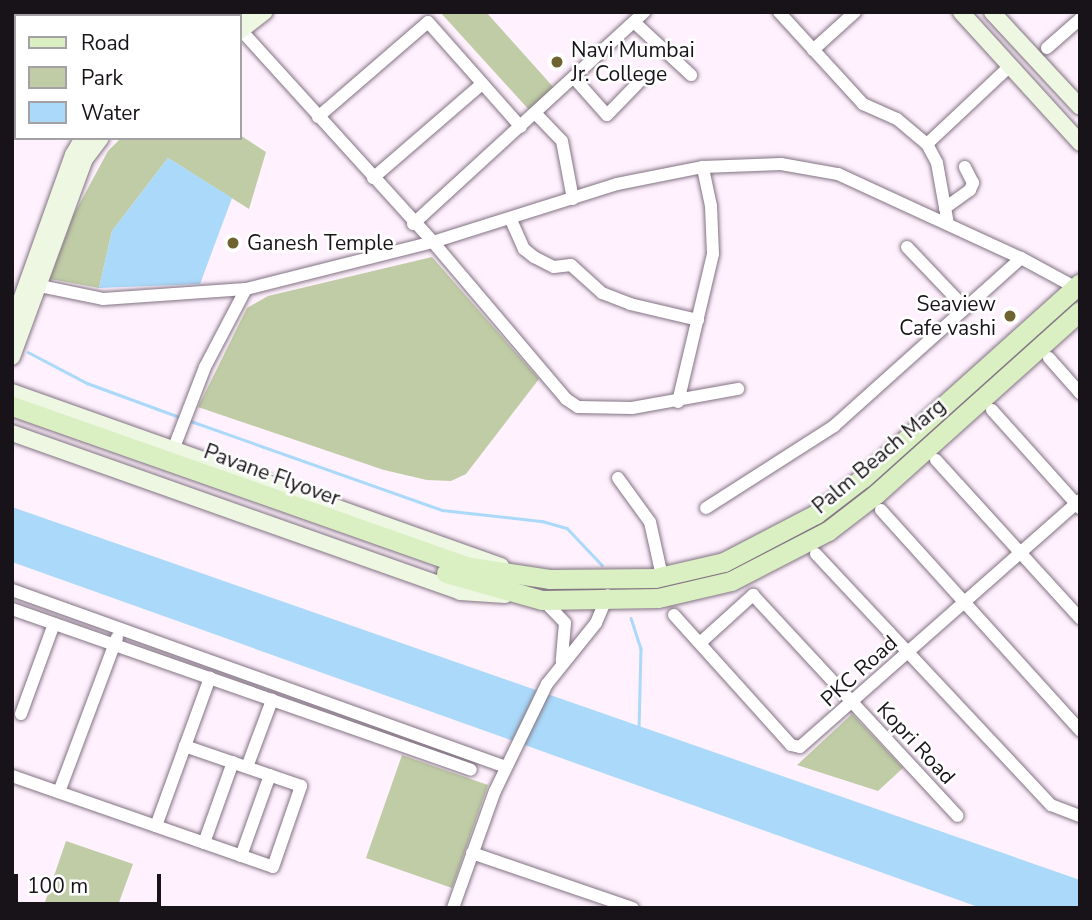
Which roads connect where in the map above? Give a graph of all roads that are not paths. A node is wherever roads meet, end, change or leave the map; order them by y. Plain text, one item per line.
1 (264, 12) edge
2 (779, 12) edge
3 (855, 12) edge
4 (961, 12) edge
5 (992, 12) edge
6 (639, 17) edge
7 (1080, 19) edge
8 (242, 28) edge
9 (242, 32) edge
10 (1047, 48) dead end
11 (813, 50) junction
12 (1010, 66) junction
13 (691, 75) dead end
14 (575, 79) junction
15 (640, 80) dead end
16 (482, 84) junction
17 (1080, 107) edge
18 (536, 114) junction
19 (318, 117) junction
20 (521, 127) junction
21 (82, 140) edge
22 (99, 140) edge
23 (1080, 143) edge
24 (928, 144) junction
25 (703, 167) junction
26 (965, 167) dead end
27 (373, 178) junction
28 (573, 199) junction
29 (945, 208) junction
30 (511, 220) junction
31 (414, 224) junction
32 (948, 224) junction
33 (433, 242) junction
34 (907, 247) dead end
35 (1021, 258) junction
36 (40, 286) junction
37 (1079, 287) edge
38 (246, 289) junction
39 (965, 308) junction
40 (1080, 311) edge
41 (698, 320) junction
42 (12, 326) edge
43 (12, 357) edge
44 (1049, 358) dead end
45 (738, 389) dead end
46 (12, 392) edge
47 (1080, 393) edge
48 (678, 402) junction
49 (12, 406) edge
50 (992, 410) dead end
51 (12, 420) edge
52 (12, 433) edge
53 (173, 450) junction
54 (936, 460) dead end
55 (618, 478) dead end
56 (1078, 504) edge
57 (706, 508) dead end
58 (881, 510) dead end
59 (1020, 553) junction
60 (816, 554) dead end
61 (468, 574) junction
62 (521, 575) junction
63 (662, 576) junction
64 (608, 581) junction
65 (12, 590) edge
66 (515, 596) junction
67 (542, 600) junction
68 (608, 601) junction
69 (965, 602) junction
70 (12, 609) edge
71 (674, 615) dead end
72 (1080, 618) edge
73 (54, 624) junction
74 (121, 628) junction
75 (700, 643) junction
76 (115, 645) junction
77 (908, 653) junction
78 (561, 664) junction
79 (210, 678) junction
80 (272, 700) junction
81 (853, 702) junction
82 (21, 714) dead end
83 (1080, 730) edge
84 (185, 746) junction
85 (233, 762) junction
86 (508, 764) junction
87 (247, 767) junction
88 (471, 770) dead end
89 (270, 775) junction
90 (12, 776) edge
91 (59, 792) junction
92 (1078, 811) edge
93 (958, 816) dead end
94 (156, 826) junction
95 (204, 843) junction
96 (472, 853) junction
97 (241, 856) junction
98 (453, 908) edge
99 (633, 908) edge

1 - 8 main road
2 - 11 street
3 - 11 street
4 - 12 main road
5 - 17 main road
6 - 13 street
6 - 14 street
7 - 10 street
9 - 19 street
11 - 24 street
12 - 23 main road
12 - 24 street
14 - 15 street
14 - 18 street
16 - 19 street
16 - 20 street
16 - 27 street
18 - 20 street
18 - 28 street
19 - 27 street
20 - 31 street
21 - 42 main road
22 - 36 main road
24 - 29 street
25 - 28 street
25 - 32 street
25 - 41 street
26 - 29 street
27 - 31 street
28 - 30 street
29 - 32 street
30 - 33 street
30 - 41 street
31 - 33 street
32 - 35 street
33 - 38 street
33 - 48 street
34 - 39 street
35 - 37 street
35 - 39 street
36 - 38 street
36 - 43 main road
37 - 63 main road, Palm Beach Marg
38 - 53 street
39 - 57 street
40 - 68 main road, Palm Beach Marg
41 - 48 street
44 - 47 street
45 - 48 street
46 - 53 main road
49 - 61 main road, Pavane Flyover
50 - 56 street
51 - 61 main road, Pavane Flyover
52 - 66 main road
53 - 62 main road
54 - 59 street
55 - 63 street
56 - 59 street, PKC Road
58 - 69 street
59 - 69 street, PKC Road
59 - 72 street
60 - 77 street
61 - 62 main road, Pavane Flyover
61 - 66 main road, Pavane Flyover
62 - 64 main road, Palm Beach Marg
63 - 64 main road, Palm Beach Marg
64 - 68 street
65 - 74 street
66 - 67 main road, Palm Beach Marg
67 - 68 main road, Palm Beach Marg
67 - 78 street
68 - 78 street
69 - 77 street, PKC Road
69 - 83 street
70 - 73 street
71 - 75 street, PKC Road
73 - 76 street
73 - 82 street
74 - 76 street
74 - 86 street
75 - 81 street, PKC Road
75 - 81 street, Kopri Road
76 - 79 street
76 - 91 street
77 - 81 street, PKC Road
77 - 92 street
78 - 86 street
79 - 80 street
79 - 84 street
80 - 87 street
80 - 88 street
81 - 93 street, Kopri Road
84 - 85 street
84 - 94 street
85 - 87 street
85 - 95 street
86 - 96 street
87 - 89 street
89 - 97 street
89 - 97 street
90 - 91 street
91 - 94 street
94 - 95 street
95 - 97 street
96 - 98 street
96 - 99 street

